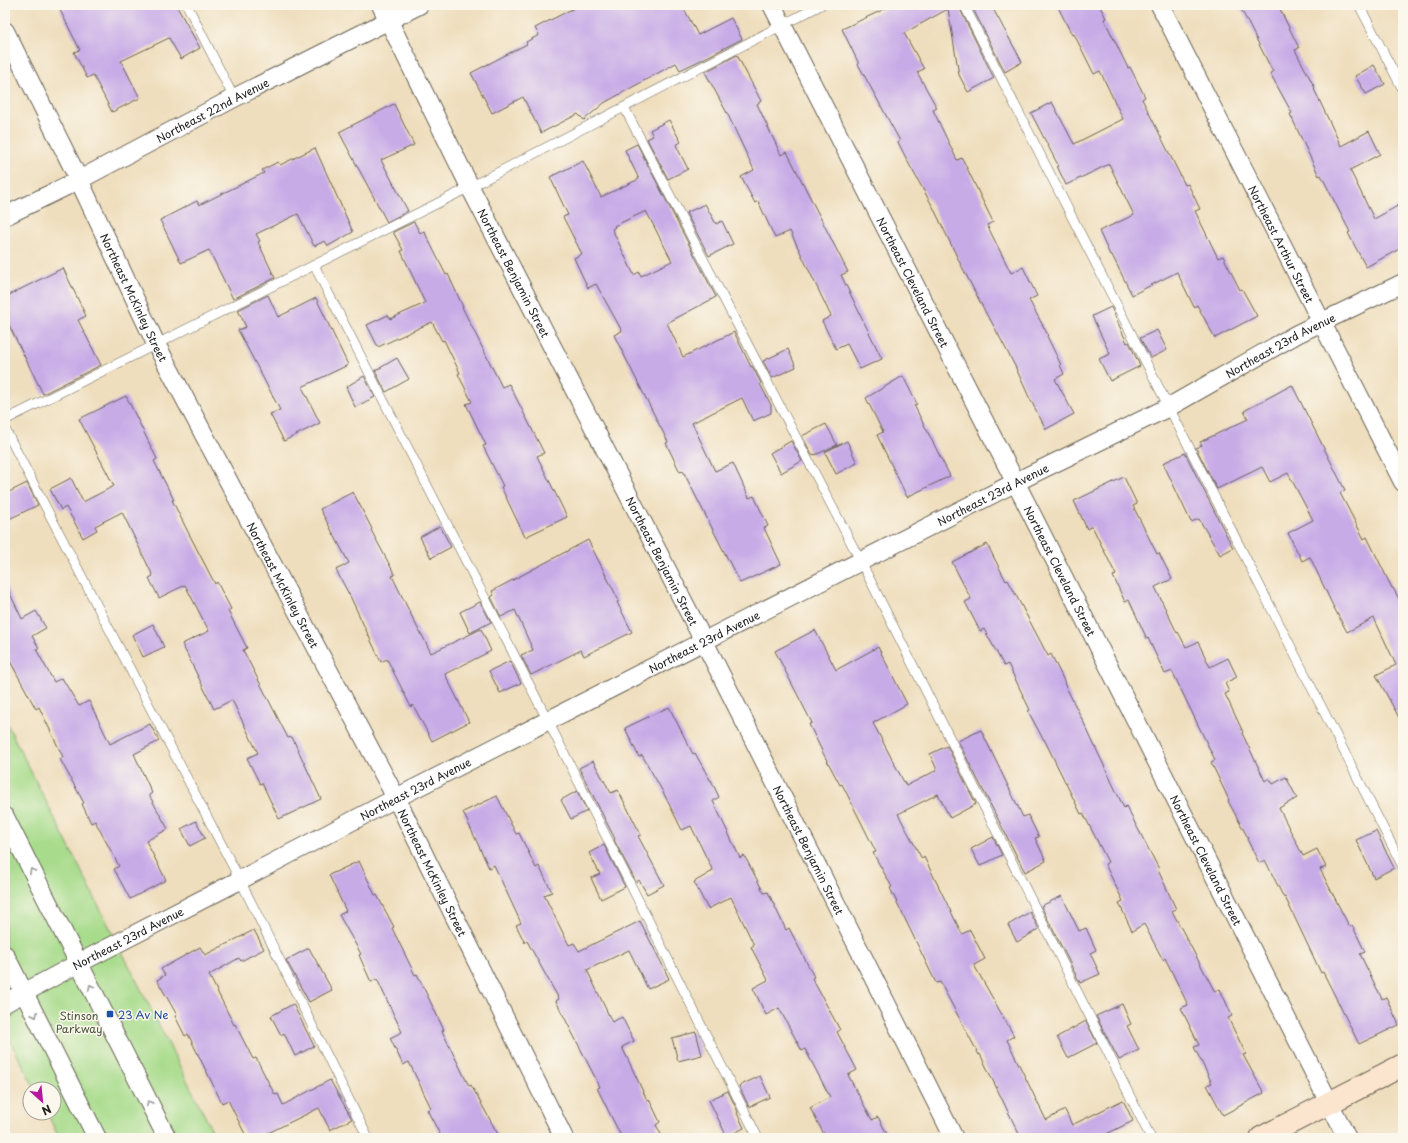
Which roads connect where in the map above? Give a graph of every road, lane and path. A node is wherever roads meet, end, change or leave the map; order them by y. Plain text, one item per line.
1 (187, 5) edge
2 (420, 5) edge
3 (772, 5) edge
4 (821, 5) edge
5 (964, 5) edge
6 (1160, 5) edge
7 (1359, 5) edge
8 (384, 13) edge
9 (782, 25) junction
10 (5, 31) edge
11 (1403, 90) edge
12 (234, 98) junction
13 (624, 107) junction
14 (79, 180) junction
15 (470, 187) junction
16 (5, 216) edge
17 (314, 265) junction
18 (1403, 283) edge
19 (1321, 322) junction
20 (156, 344) junction
21 (1169, 407) junction
22 (5, 420) edge
23 (5, 429) edge
24 (1403, 482) edge
25 (1016, 483) junction
26 (861, 562) junction
27 (704, 642) junction
28 (548, 721) junction
29 (396, 798) junction
30 (5, 817) edge
31 (1403, 867) edge
32 (240, 880) junction
33 (5, 955) edge
34 (78, 963) junction
35 (24, 992) junction
36 (5, 1002) edge
37 (1403, 1065) edge
38 (1329, 1103) junction
39 (97, 1138) edge
40 (167, 1138) edge
41 (368, 1138) edge
42 (564, 1138) edge
43 (758, 1138) edge
44 (954, 1138) edge
45 (1151, 1138) edge
46 (1261, 1138) edge
47 (1347, 1138) edge

1 - 12 lane
2 - 8 street, Northeast 22nd Avenue
3 - 9 street, Northeast Cleveland Street
4 - 9 lane
5 - 21 lane
6 - 19 street, Northeast Arthur Street
7 - 11 lane
8 - 12 street, Northeast 22nd Avenue
8 - 15 street, Northeast Benjamin Street
9 - 13 lane
9 - 25 street, Northeast Cleveland Street
10 - 14 street, Northeast McKinley Street
12 - 14 street, Northeast 22nd Avenue
13 - 15 lane
13 - 26 lane
14 - 16 street, Northeast 22nd Avenue
14 - 20 street, Northeast McKinley Street
15 - 17 lane
15 - 27 street, Northeast Benjamin Street
17 - 20 lane
17 - 28 lane
18 - 19 street, Northeast 23rd Avenue
19 - 21 street, Northeast 23rd Avenue
19 - 24 street, Northeast Arthur Street
20 - 22 lane
20 - 29 street, Northeast McKinley Street
21 - 25 street, Northeast 23rd Avenue
21 - 31 lane
23 - 32 lane
25 - 26 street, Northeast 23rd Avenue
25 - 38 street, Northeast Cleveland Street
26 - 27 street, Northeast 23rd Avenue
26 - 45 lane
27 - 28 street, Northeast 23rd Avenue
27 - 44 street, Northeast Benjamin Street
28 - 29 street, Northeast 23rd Avenue
28 - 43 lane
29 - 32 street, Northeast 23rd Avenue
29 - 42 street, Northeast McKinley Street
34 -> 30 street
32 - 34 street, Northeast 23rd Avenue
32 - 41 lane
33 - 35 street
34 - 35 street, Northeast 23rd Avenue
40 -> 34 street
35 - 36 street, Northeast 23rd Avenue
35 -> 39 street
37 - 38 main road
38 - 46 main road
38 - 47 street, Northeast Cleveland Street

